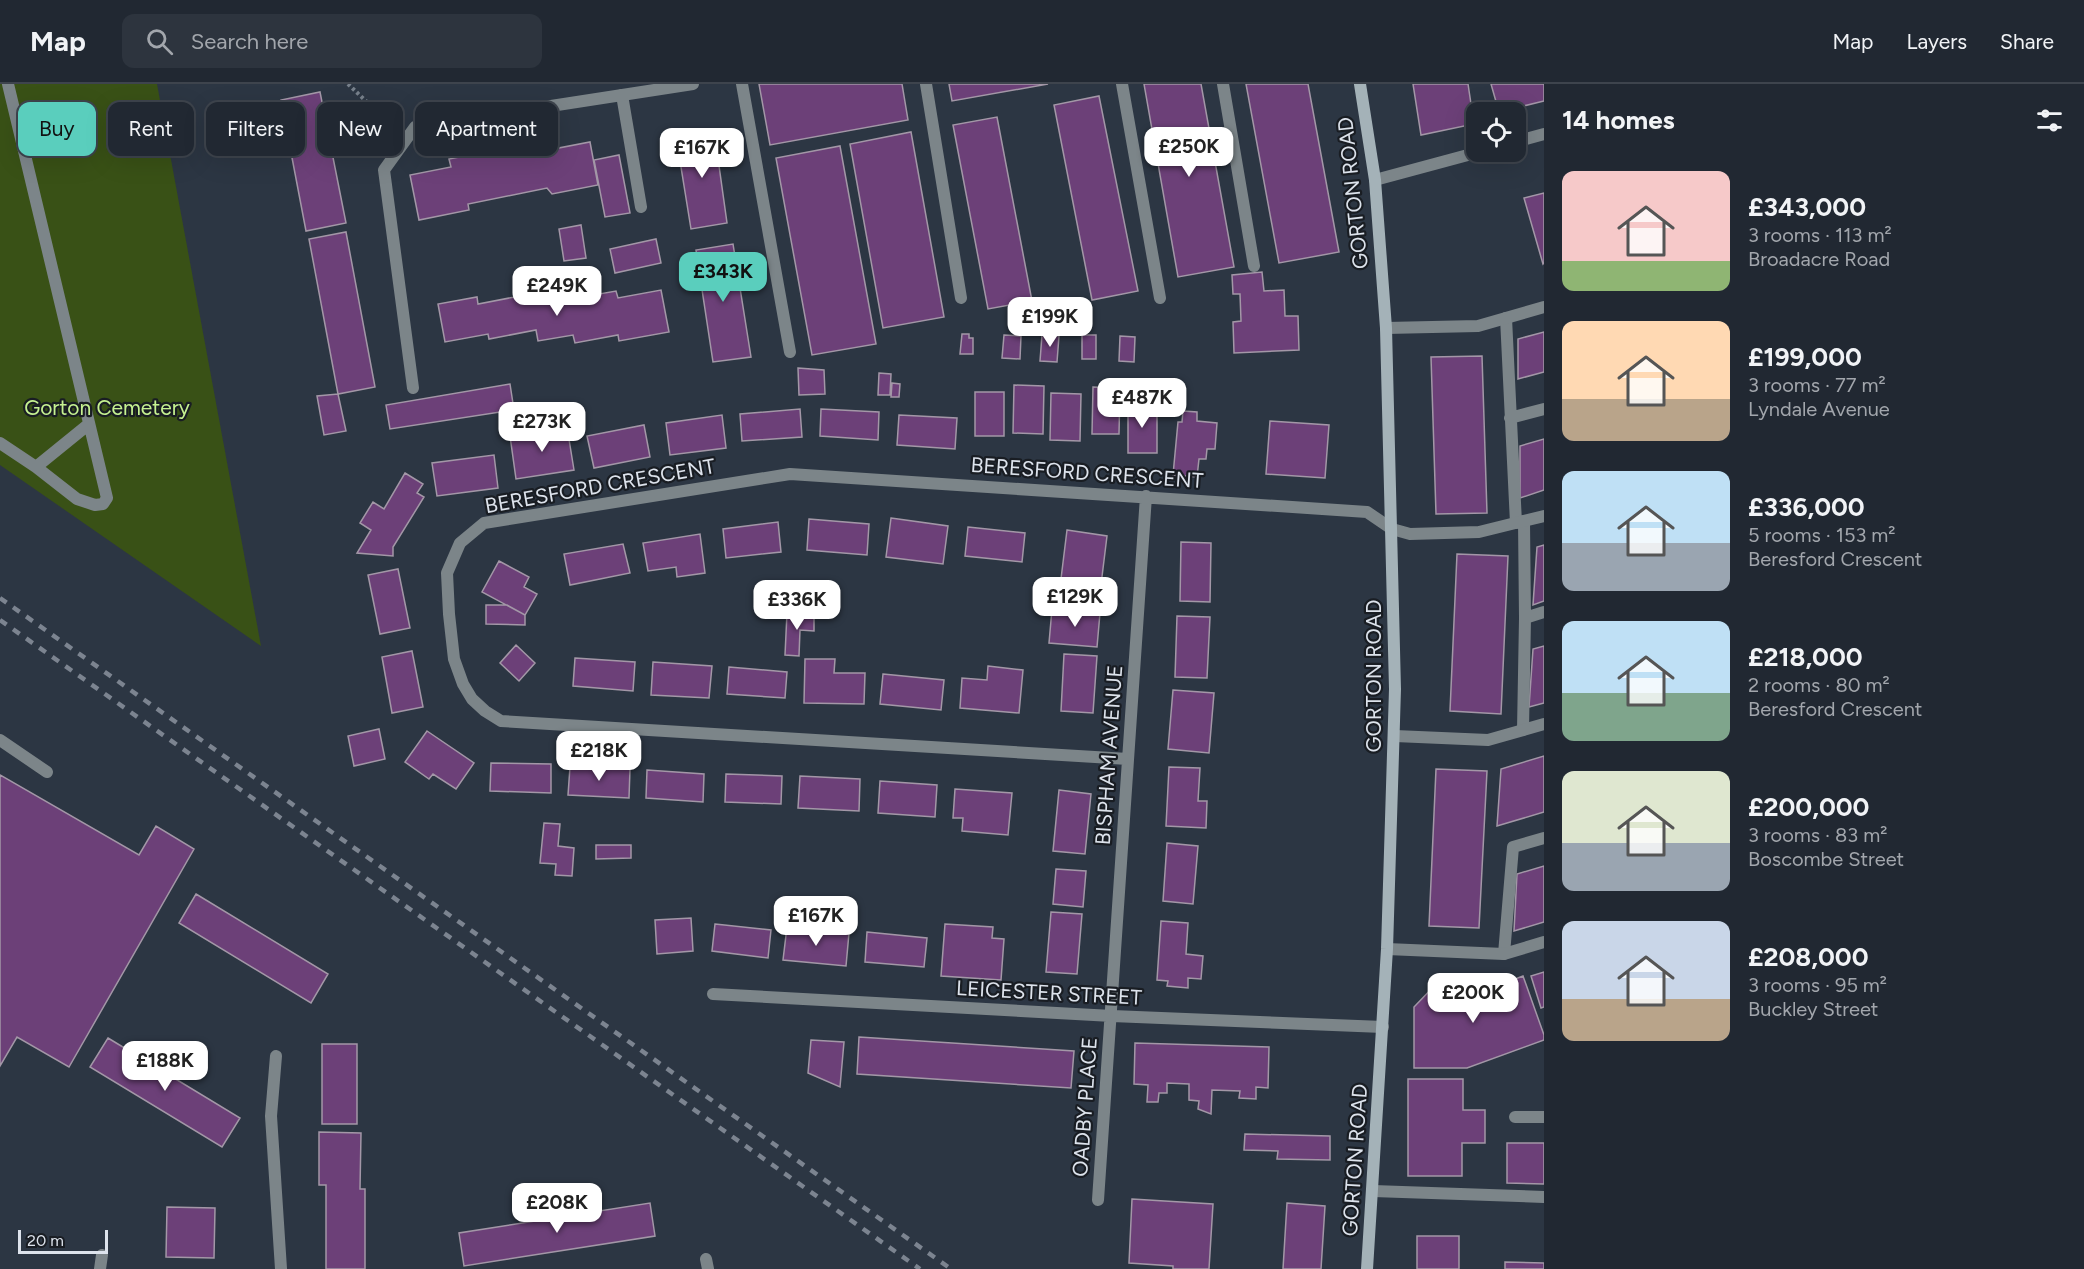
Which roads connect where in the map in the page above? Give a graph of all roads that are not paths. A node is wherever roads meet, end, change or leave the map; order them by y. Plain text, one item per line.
1 (8, 84) edge
2 (693, 84) edge
3 (742, 84) edge
4 (926, 84) edge
5 (1122, 84) edge
6 (1223, 84) edge
7 (1360, 84) edge
8 (621, 95) junction
9 (1544, 134) edge
10 (1526, 139) edge
11 (1466, 156) edge
12 (1375, 180) junction
13 (641, 207) dead end
14 (1254, 266) dead end
15 (961, 298) dead end
16 (1160, 298) dead end
17 (1544, 307) edge
18 (1506, 318) junction
19 (1386, 328) junction
20 (790, 352) dead end
21 (413, 388) dead end
22 (1544, 409) edge
23 (1510, 418) junction
24 (89, 424) junction
25 (0, 442) edge
26 (36, 467) junction
27 (1146, 496) junction
28 (1544, 516) edge
29 (1520, 522) junction
30 (1392, 529) junction
31 (1544, 612) edge
32 (1525, 618) junction
33 (1544, 724) edge
34 (1523, 730) junction
35 (1395, 736) junction
36 (0, 740) edge
37 (1128, 759) junction
38 (47, 772) dead end
39 (1544, 838) edge
40 (1544, 942) edge
41 (1387, 949) junction
42 (1504, 954) junction
43 (713, 994) dead end
44 (1112, 1016) junction
45 (1383, 1027) junction
46 (276, 1056) dead end
47 (1515, 1116) dead end
48 (1544, 1117) edge
49 (1373, 1191) junction
50 (1544, 1197) edge
51 (1098, 1200) dead end
52 (102, 1255) dead end
53 (100, 1269) edge
54 (281, 1269) edge
55 (1367, 1269) edge

1 - 24 street
2 - 8 street
3 - 20 street
4 - 15 street
5 - 16 street
6 - 14 street
7 - 12 main road, GORTON ROAD
8 - 13 street
8 - 21 street
9 - 10 street
11 - 12 street
12 - 19 main road, GORTON ROAD
17 - 18 street
18 - 19 street
18 - 23 street
19 - 30 main road, GORTON ROAD
22 - 23 street
23 - 29 street
24 - 26 street
24 - 26 street
25 - 26 street
27 - 30 street, BERESFORD CRESCENT
27 - 37 street, BISPHAM AVENUE
27 - 37 street, BERESFORD CRESCENT
28 - 29 street
29 - 30 street
29 - 32 street
30 - 35 main road, GORTON ROAD
31 - 32 street
32 - 34 street
33 - 34 street
34 - 35 street
35 - 41 main road, GORTON ROAD
36 - 38 street
37 - 44 street, BISPHAM AVENUE
39 - 42 street
40 - 42 street
41 - 42 street
41 - 45 main road, GORTON ROAD
43 - 44 street, LEICESTER STREET
44 - 45 street, LEICESTER STREET
44 - 51 street, OADBY PLACE
45 - 49 main road, GORTON ROAD
46 - 54 street
47 - 48 street
49 - 50 street
49 - 55 main road, GORTON ROAD
52 - 53 street

